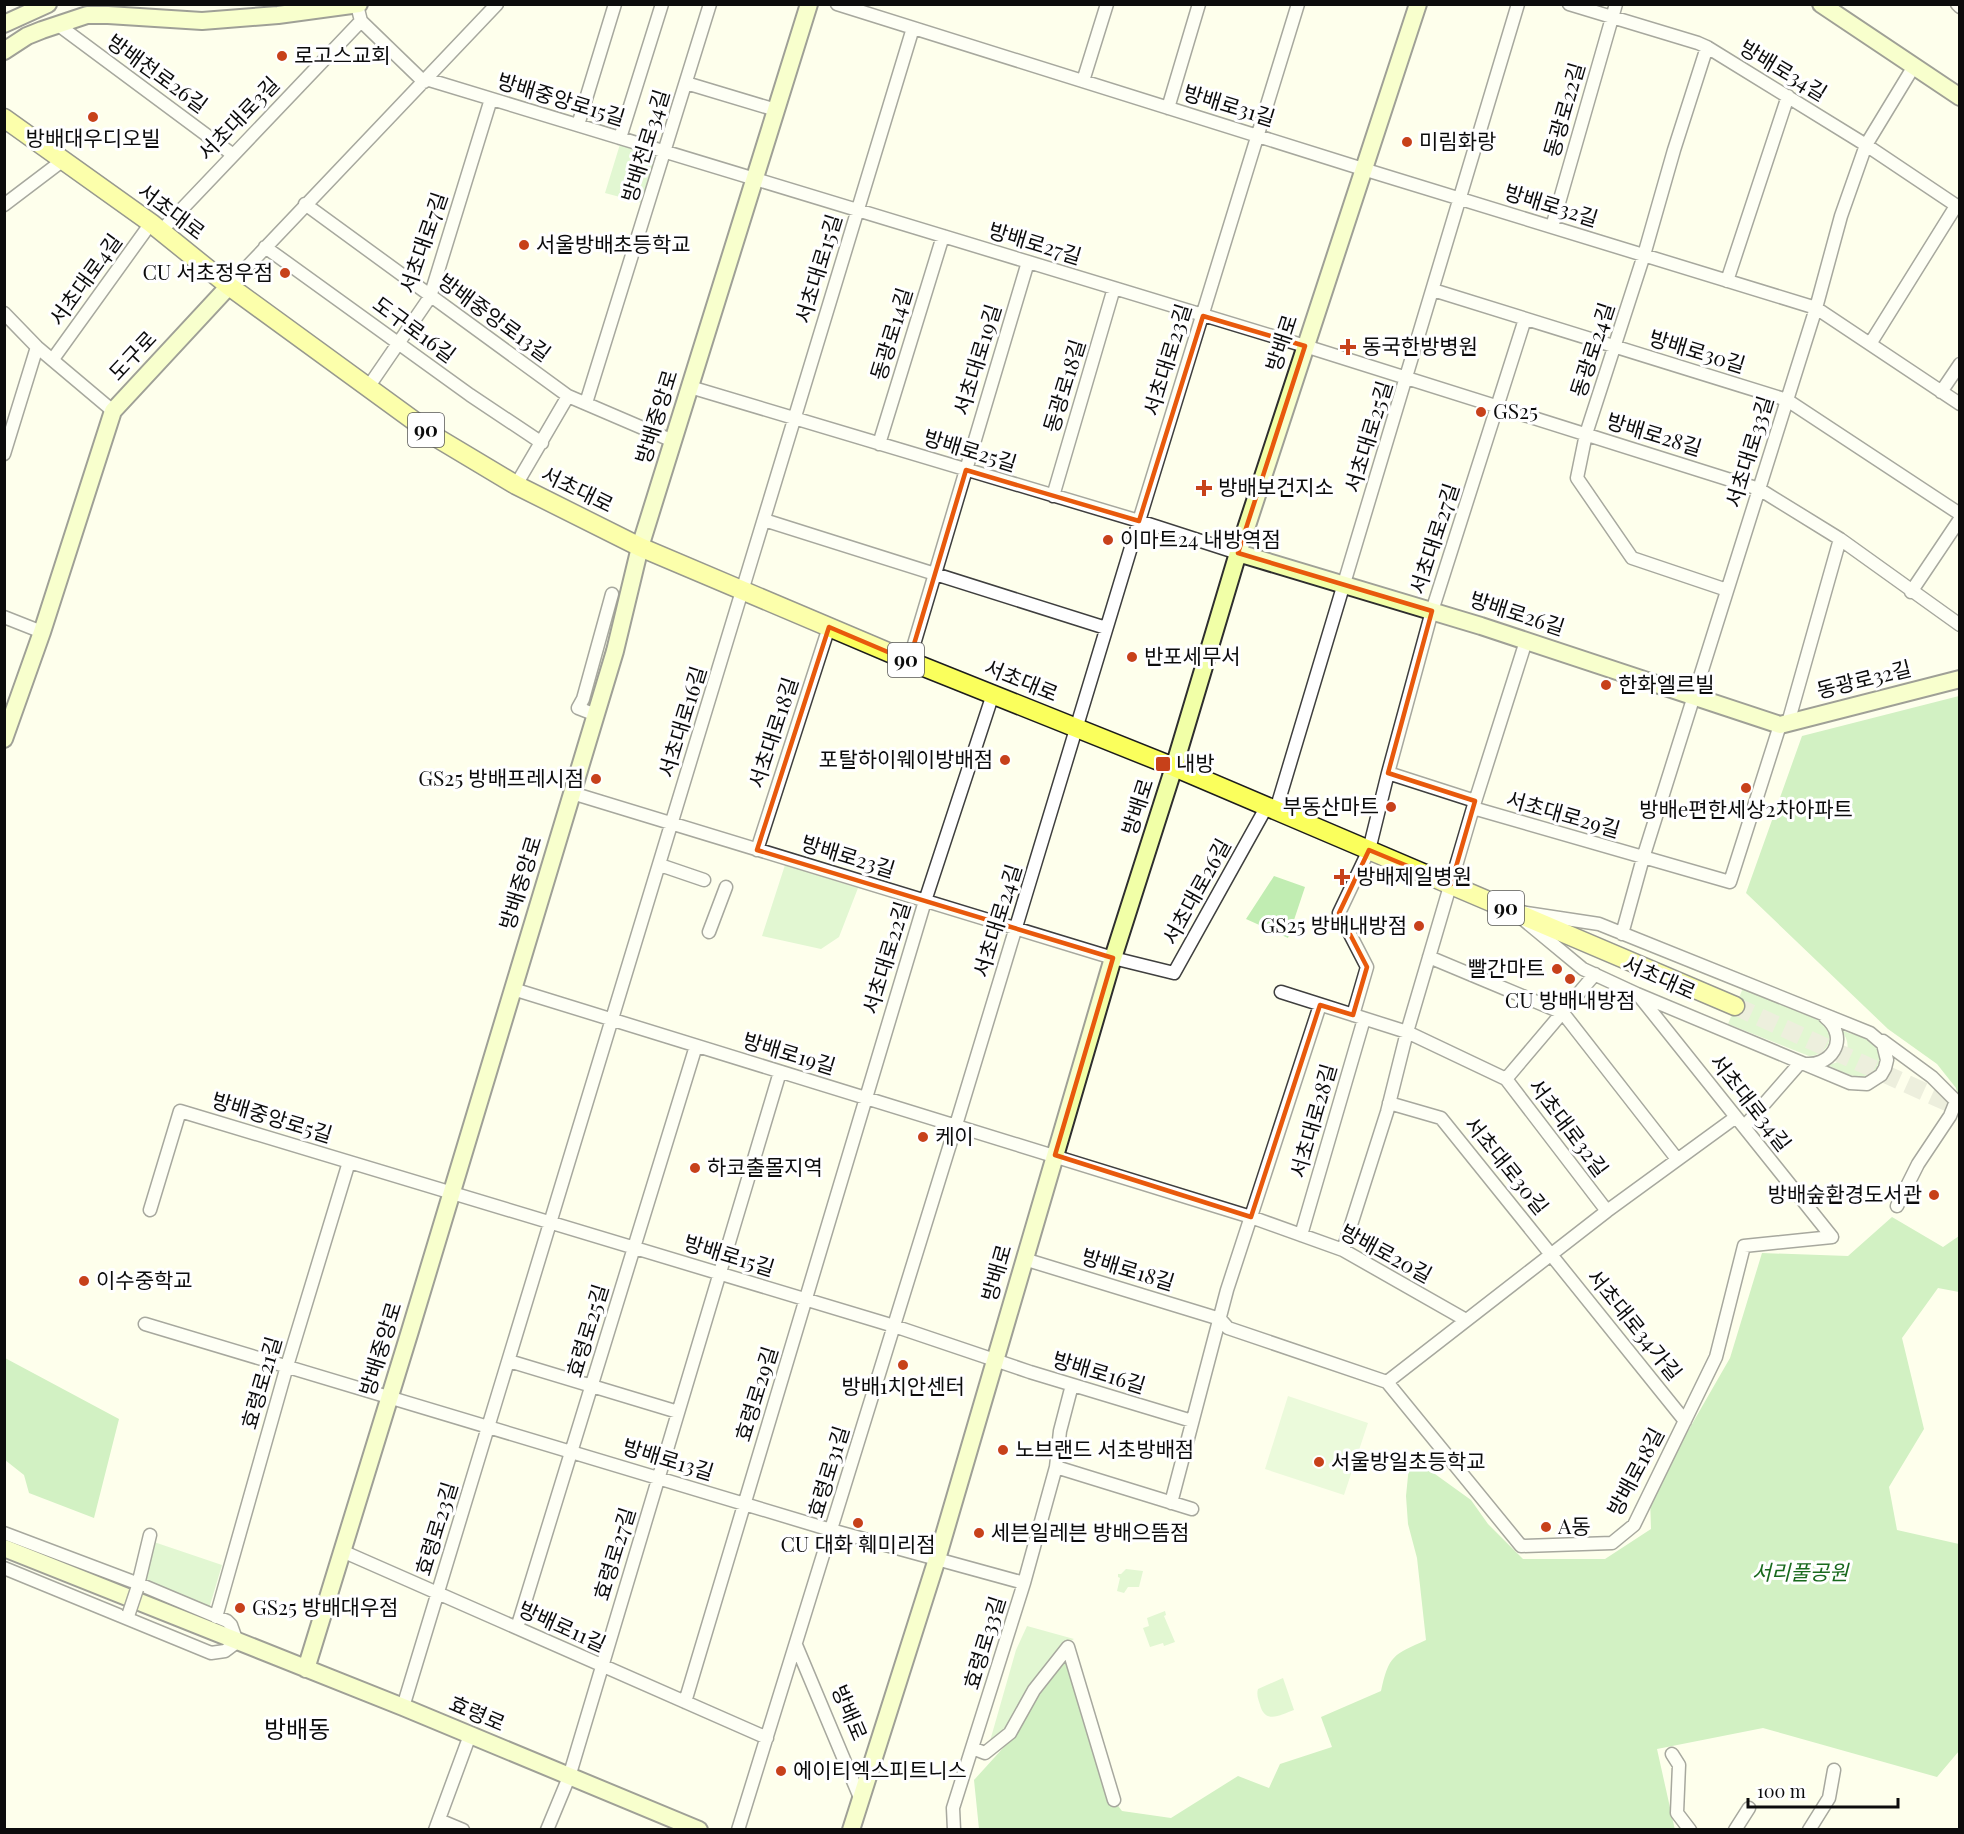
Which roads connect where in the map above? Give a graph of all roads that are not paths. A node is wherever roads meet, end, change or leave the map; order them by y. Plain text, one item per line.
1 (48, 4) edge
2 (497, 4) edge
3 (615, 4) edge
4 (662, 4) edge
5 (711, 4) edge
6 (809, 4) edge
7 (837, 4) edge
8 (1107, 4) edge
9 (1199, 4) edge
10 (1298, 4) edge
11 (1418, 4) edge
12 (1518, 4) edge
13 (1569, 4) edge
14 (1616, 4) edge
15 (1821, 4) edge
16 (359, 10) edge
17 (1611, 17) junction
18 (4, 24) edge
19 (57, 24) junction
20 (913, 28) junction
21 (1707, 47) junction
22 (4, 51) edge
23 (1914, 66) junction
24 (425, 81) junction
25 (1083, 81) junction
26 (686, 83) junction
27 (1788, 96) junction
28 (1959, 97) edge
29 (491, 99) junction
30 (1168, 108) junction
31 (776, 110) junction
32 (4, 118) edge
33 (578, 125) junction
34 (1258, 136) junction
35 (620, 138) junction
36 (1866, 145) junction
37 (665, 151) junction
38 (232, 154) junction
39 (62, 160) junction
40 (1363, 169) junction
41 (755, 178) junction
42 (1460, 199) junction
43 (305, 204) junction
44 (4, 205) edge
45 (1958, 207) edge
46 (858, 209) junction
47 (156, 227) junction
48 (1552, 227) junction
49 (943, 236) junction
50 (265, 247) junction
51 (1644, 255) junction
52 (1028, 262) junction
53 (1727, 280) junction
54 (229, 286) junction
55 (1114, 288) junction
56 (1433, 290) junction
57 (430, 297) junction
58 (1816, 308) junction
59 (4, 313) edge
60 (1203, 316) junction
61 (1525, 319) junction
62 (398, 343) junction
63 (1870, 344) junction
64 (37, 346) junction
65 (1305, 346) junction
66 (1614, 346) junction
67 (53, 359) junction
68 (1959, 364) edge
69 (1407, 378) junction
70 (369, 386) junction
71 (690, 387) junction
72 (1941, 392) junction
73 (568, 396) junction
74 (1787, 400) junction
75 (586, 403) junction
76 (1959, 405) edge
77 (1498, 407) junction
78 (113, 411) junction
79 (794, 418) junction
80 (1586, 434) junction
81 (673, 441) junction
82 (542, 443) junction
83 (879, 444) junction
84 (4, 454) edge
85 (966, 470) junction
86 (516, 485) junction
87 (1759, 489) junction
88 (1053, 496) junction
89 (1959, 514) edge
90 (1959, 519) edge
91 (764, 520) junction
92 (1139, 521) junction
93 (1840, 539) junction
94 (640, 547) junction
95 (1239, 553) junction
96 (935, 573) junction
97 (1345, 585) junction
98 (1727, 590) junction
99 (743, 591) junction
100 (1911, 592) junction
101 (612, 594) dead end
102 (1432, 611) junction
103 (4, 617) edge
104 (1959, 625) edge
105 (829, 627) junction
106 (1106, 628) junction
107 (42, 632) junction
108 (1526, 641) junction
109 (909, 661) junction
110 (1959, 679) edge
111 (993, 694) junction
112 (1694, 696) junction
113 (596, 715) junction
114 (1784, 724) junction
115 (1077, 728) junction
116 (4, 739) edge
117 (1174, 767) junction
118 (1388, 773) junction
119 (572, 793) junction
120 (1474, 804) junction
121 (1272, 808) junction
122 (672, 824) junction
123 (757, 850) junction
124 (1369, 850) junction
125 (1643, 858) junction
126 (660, 865) junction
127 (704, 880) dead end
128 (1451, 884) junction
129 (726, 887) dead end
130 (925, 901) junction
131 (1513, 911) junction
132 (1015, 928) junction
133 (709, 932) dead end
134 (1622, 934) junction
135 (1429, 957) junction
136 (1113, 958) junction
137 (1595, 974) junction
138 (513, 989) junction
139 (1281, 992) dead end
140 (1637, 994) junction
141 (1320, 1005) junction
142 (1735, 1006) tunnel mouth
143 (1563, 1013) junction
144 (1820, 1014) junction
145 (1358, 1017) junction
146 (612, 1020) junction
147 (1407, 1032) junction
148 (1877, 1037) junction
149 (696, 1046) junction
150 (1800, 1063) junction
151 (780, 1072) junction
152 (1506, 1079) junction
153 (866, 1097) junction
154 (1389, 1103) junction
155 (1736, 1117) junction
156 (956, 1125) junction
157 (1744, 1127) junction
158 (1055, 1155) junction
159 (1677, 1159) junction
160 (349, 1162) junction
161 (451, 1192) junction
162 (1897, 1206) dead end
163 (150, 1210) dead end
164 (1607, 1212) junction
165 (1251, 1217) junction
166 (551, 1222) junction
167 (1301, 1235) junction
168 (1832, 1237) joint
169 (634, 1248) junction
170 (1343, 1250) junction
171 (1552, 1254) junction
172 (1024, 1259) junction
173 (719, 1273) junction
174 (806, 1299) junction
175 (1220, 1319) junction
176 (1466, 1320) junction
177 (145, 1324) dead end
178 (894, 1326) junction
179 (995, 1359) junction
180 (509, 1361) junction
181 (287, 1366) junction
182 (1387, 1382) junction
183 (592, 1385) junction
184 (1072, 1385) junction
185 (389, 1397) junction
186 (678, 1412) junction
187 (1192, 1421) junction
188 (1685, 1421) junction
189 (489, 1427) junction
190 (572, 1452) junction
191 (1056, 1467) junction
192 (658, 1478) junction
193 (744, 1503) junction
194 (1171, 1503) junction
195 (1192, 1509) dead end
196 (831, 1530) junction
197 (4, 1533) edge
198 (150, 1535) dead end
199 (4, 1548) edge
200 (342, 1551) junction
201 (937, 1559) junction
202 (4, 1568) edge
203 (1024, 1583) junction
204 (138, 1586) junction
205 (438, 1594) junction
206 (128, 1616) junction
207 (216, 1617) junction
208 (517, 1628) junction
209 (237, 1642) junction
210 (796, 1645) junction
211 (602, 1666) junction
212 (306, 1669) junction
213 (685, 1702) junction
214 (403, 1707) junction
215 (470, 1735) junction
216 (767, 1738) junction
217 (972, 1748) junction
218 (1672, 1754) dead end
219 (1834, 1770) dead end
220 (569, 1777) junction
221 (861, 1800) junction
222 (1114, 1800) dead end
223 (1749, 1809) dead end
224 (437, 1825) edge
225 (463, 1830) edge
226 (547, 1830) edge
227 (699, 1830) edge
228 (738, 1830) edge
229 (851, 1830) edge
230 (954, 1830) edge
231 (1690, 1830) edge
232 (1735, 1830) edge
233 (1809, 1830) edge

1 - 18 street
2 - 24 street, 도구로
3 - 33 street
4 - 35 street
5 - 26 street, 방배천로34길
6 - 31 street, 방배중앙로
7 - 20 street
8 - 25 street
9 - 30 street
10 - 34 street, 서초대로23길
11 - 40 street, 방배로
12 - 42 street, 서초대로25길
13 - 17 street, 방배로34길
14 - 17 street, 동광로22길
15 - 23 street
16 - 19 street
16 - 24 street
16 - 38 street, 서초대로3길
17 - 21 street, 방배로34길
17 - 48 street, 동광로22길
19 - 22 street
19 - 38 street, 방배천로26길
20 - 25 street, 방배로31길
20 - 46 street, 서초대로15길
21 - 27 street, 방배로34길
21 - 51 street, 동광로24길
23 - 28 street
23 - 36 street, 서초대로33길
24 - 29 street, 방배중앙로15길
24 - 43 street, 도구로
25 - 30 street, 방배로31길
26 - 31 street
26 - 37 street, 방배천로34길
27 - 36 street, 방배로34길
27 - 53 street
29 - 33 street, 방배중앙로15길
29 - 57 street, 서초대로7길
30 - 34 street, 방배로31길
31 - 41 street, 방배중앙로
32 - 39 main road, 서초대로 / 90
33 - 35 street, 방배중앙로15길
34 - 40 street, 방배로31길
34 - 60 street, 서초대로23길
35 - 37 street, 방배중앙로15길
36 - 45 street, 방배로34길
36 - 58 street, 서초대로33길
37 - 41 street, 방배중앙로15길
37 - 75 street, 방배천로34길
38 - 47 street, 서초대로3길
39 - 44 street
39 - 47 main road, 서초대로 / 90
40 - 42 street, 방배로32길
40 - 65 street, 방배로
41 - 46 street, 방배로27길
41 - 71 street, 방배중앙로
42 - 48 street, 방배로32길
42 - 56 street, 서초대로25길
43 - 50 street, 도구로
43 - 57 street, 방배중앙로13길
45 - 63 street
46 - 49 street, 방배로27길
46 - 79 street, 서초대로15길
47 - 54 main road, 서초대로 / 90
47 - 67 street, 서초대로4길
48 - 51 street, 방배로32길
49 - 52 street, 방배로27길
49 - 83 street, 동광로14길
50 - 54 street, 도구로
50 - 62 street, 도구로16길
51 - 53 street, 방배로32길
51 - 66 street, 동광로24길
52 - 55 street, 방배로27길
52 - 85 street, 서초대로19길
53 - 58 street, 방배로32길
54 - 70 main road, 서초대로 / 90
54 - 78 street, 도구로
55 - 60 street, 방배로27길
55 - 88 street, 동광로18길
56 - 61 street, 방배로30길
56 - 69 street, 서초대로25길
57 - 62 street, 서초대로7길
57 - 73 street, 방배중앙로13길
58 - 63 street, 방배로32길
58 - 74 street, 서초대로33길
59 - 64 street
60 - 65 street, 방배로27길
60 - 92 street, 서초대로23길
61 - 66 street, 방배로30길
61 - 77 street, 서초대로27길
62 - 70 street, 서초대로7길
62 - 82 street, 도구로16길
63 - 72 street, 방배로32길
64 - 67 street
64 - 84 street, 서초대로4길
65 - 69 street, 방배로28길
65 - 95 street, 방배로
66 - 74 street, 방배로30길
66 - 80 street, 동광로24길
67 - 78 street
68 - 72 street
69 - 77 street, 방배로28길
69 - 97 street, 서초대로25길
70 - 86 main road, 서초대로 / 90
71 - 79 street, 방배로25길
71 - 81 street, 방배중앙로
72 - 76 street, 방배로32길
73 - 75 street, 방배중앙로13길
73 - 82 street, 서초대로
74 - 87 street, 서초대로33길
74 - 89 street, 방배로30길
75 - 81 street, 방배중앙로13길
77 - 80 street, 방배로28길
77 - 102 street, 서초대로27길
78 - 107 street, 도구로
79 - 83 street, 방배로25길
79 - 91 street, 서초대로15길
80 - 87 street, 방배로28길
80 - 98 street, 동광로24길
81 - 94 street, 방배중앙로
82 - 86 street, 서초대로
83 - 85 street, 방배로25길
85 - 88 street, 방배로25길
85 - 96 street, 서초대로19길
86 - 94 main road, 서초대로 / 90
87 - 93 street, 방배로28길
87 - 98 street, 서초대로33길
88 - 92 street, 방배로25길
90 - 100 street
91 - 96 street
91 - 99 street, 서초대로15길
92 - 95 street, 방배로25길
92 - 106 street, 서초대로23길
93 - 100 street, 방배로28길
93 - 114 street
94 - 99 main road, 서초대로 / 90
94 - 113 street, 방배중앙로
95 - 97 street, 방배로26길
95 - 117 street, 방배로
96 - 106 street
96 - 109 street, 서초대로19길
97 - 102 street, 방배로26길
97 - 121 street, 서초대로25길
98 - 112 street, 서초대로33길
99 - 105 main road, 서초대로 / 90
99 - 122 street, 서초대로16길
100 - 104 street, 방배로28길
101 - 113 street
102 - 108 street, 방배로26길
102 - 118 street, 서초대로27길
103 - 107 street
105 - 109 main road, 서초대로 / 90
105 - 123 street, 서초대로18길
106 - 115 street, 서초대로23길
107 - 116 street, 도구로
108 - 112 street, 방배로26길
108 - 120 street, 서초대로29길
109 - 111 main road, 서초대로 / 90
110 - 114 street, 동광로32길
111 - 115 main road, 서초대로 / 90
111 - 130 street, 서초대로22길
112 - 114 street, 방배로26길
112 - 125 street, 서초대로33길
113 - 119 street, 방배중앙로
114 - 125 street
115 - 117 main road, 서초대로 / 90
115 - 132 street, 서초대로24길
117 - 121 main road, 서초대로 / 90
117 - 136 street, 방배로
118 - 120 street
118 - 124 street, 서초대로27길
119 - 122 street, 방배로23길
119 - 138 street, 방배중앙로
120 - 125 street, 서초대로29길
120 - 128 street, 서초대로29길
121 - 124 main road, 서초대로 / 90
121 - 136 street, 서초대로26길
122 - 123 street, 방배로23길
122 - 126 street, 서초대로16길
123 - 130 street, 방배로23길
124 - 128 main road, 서초대로 / 90
124 - 145 street, 서초대로28길
125 - 134 street, 서초대로33길
126 - 127 street
126 - 146 street, 서초대로16길
128 - 131 main road, 서초대로 / 90
128 - 135 street
129 - 133 street
130 - 132 street, 방배로23길
130 - 153 street, 서초대로22길
131 - 134 street, 서초대로
131 - 137 street, 서초대로
131 - 142 main road, 서초대로 / 90
132 - 136 street, 방배로23길
132 - 156 street, 서초대로24길
134 - 144 street, 서초대로
135 - 143 street
135 - 147 street
136 - 158 street, 방배로
137 - 140 street, 서초대로
137 - 143 street, 서초대로32길
138 - 146 street, 방배로19길
138 - 161 street, 방배중앙로
139 - 141 street
140 - 150 street, 서초대로
140 - 155 street, 서초대로34길
141 - 145 street
141 - 165 street
143 - 152 street, 서초대로32길
143 - 159 street
144 - 148 street, 서초대로
144 - 150 street
145 - 147 street
145 - 167 street, 서초대로28길
146 - 149 street, 방배로19길
146 - 166 street, 효령로23길
147 - 152 street
147 - 154 street
148 - 150 street, 서초대로
148 - 162 street
149 - 151 street, 방배로19길
149 - 169 street, 효령로25길
150 - 157 street
151 - 153 street, 방배로19길
151 - 173 street, 효령로27길
152 - 164 street, 서초대로32길
153 - 156 street, 방배로19길
153 - 174 street, 효령로29길
154 - 170 street
154 - 171 street, 서초대로30길
155 - 157 street, 서초대로34길
155 - 159 street
156 - 158 street, 방배로19길
156 - 178 street, 효령로31길
157 - 168 street, 서초대로34길
158 - 165 street, 방배로20길
158 - 172 street, 방배로
159 - 164 street
160 - 161 street, 방배중앙로5길
160 - 163 street, 방배중앙로5길
160 - 181 street, 효령로21길
161 - 166 street, 방배로15길
161 - 185 street, 방배중앙로
164 - 171 street
165 - 167 street, 방배로20길
165 - 175 street
166 - 169 street, 방배로15길
166 - 180 street, 효령로23길
167 - 170 street, 방배로20길
168 - 188 street, 방배로18길
169 - 173 street, 방배로15길
169 - 183 street, 효령로25길
170 - 176 street, 방배로20길
171 - 176 street
171 - 188 street, 서초대로34가길
172 - 175 street, 방배로18길
172 - 179 street, 방배로
173 - 174 street, 방배로15길
173 - 186 street, 효령로27길
174 - 178 street, 방배로15길
174 - 193 street, 효령로29길
175 - 182 street, 방배로18길
175 - 187 street
176 - 182 street
177 - 181 street, 방배로13길
178 - 179 street, 방배로15길
178 - 196 street, 효령로31길
179 - 184 street, 방배로16길
179 - 201 street, 방배로
180 - 183 street
180 - 189 street, 효령로23길
181 - 185 street, 방배로13길
181 - 207 street, 효령로21길
182 - 188 street, 방배로18길
183 - 186 street
183 - 190 street, 효령로25길
184 - 187 street, 방배로16길
184 - 191 street, 효령로33길
185 - 189 street, 방배로13길
185 - 200 street, 방배중앙로
186 - 192 street, 효령로27길
187 - 194 street
189 - 190 street, 방배로13길
189 - 205 street, 효령로23길
190 - 192 street, 방배로13길
190 - 208 street, 효령로25길
191 - 194 street
191 - 203 street, 효령로33길
192 - 193 street, 방배로13길
192 - 211 street, 효령로27길
193 - 196 street, 방배로13길
193 - 213 street, 효령로29길
194 - 195 street
196 - 201 street, 방배로13길
196 - 210 street, 효령로31길
197 - 204 street
198 - 204 street
199 - 209 street, 효령로
200 - 205 street, 방배로11길
200 - 212 street, 방배중앙로
201 - 203 street
201 - 221 street, 방배로
202 - 206 street
203 - 217 street, 효령로33길
204 - 206 street, bridge
204 - 207 street
205 - 208 street, 방배로11길
205 - 214 street, 효령로23길
206 - 209 street
207 - 209 street
208 - 211 street, 방배로11길
209 - 212 street, 효령로
210 - 216 street, 효령로31길
210 - 221 street, 방배로
211 - 213 street, 방배로11길
211 - 220 street, 효령로27길
212 - 214 street, 효령로
213 - 216 street, 방배로11길
214 - 215 street, 효령로
215 - 220 street, 효령로
215 - 224 street
216 - 228 street, 효령로31길
217 - 222 street
217 - 230 street, 효령로33길
218 - 231 street
219 - 233 street
220 - 226 street, 효령로27길
220 - 227 street, 효령로
221 - 229 street, 방배로
223 - 232 street
224 - 225 street

